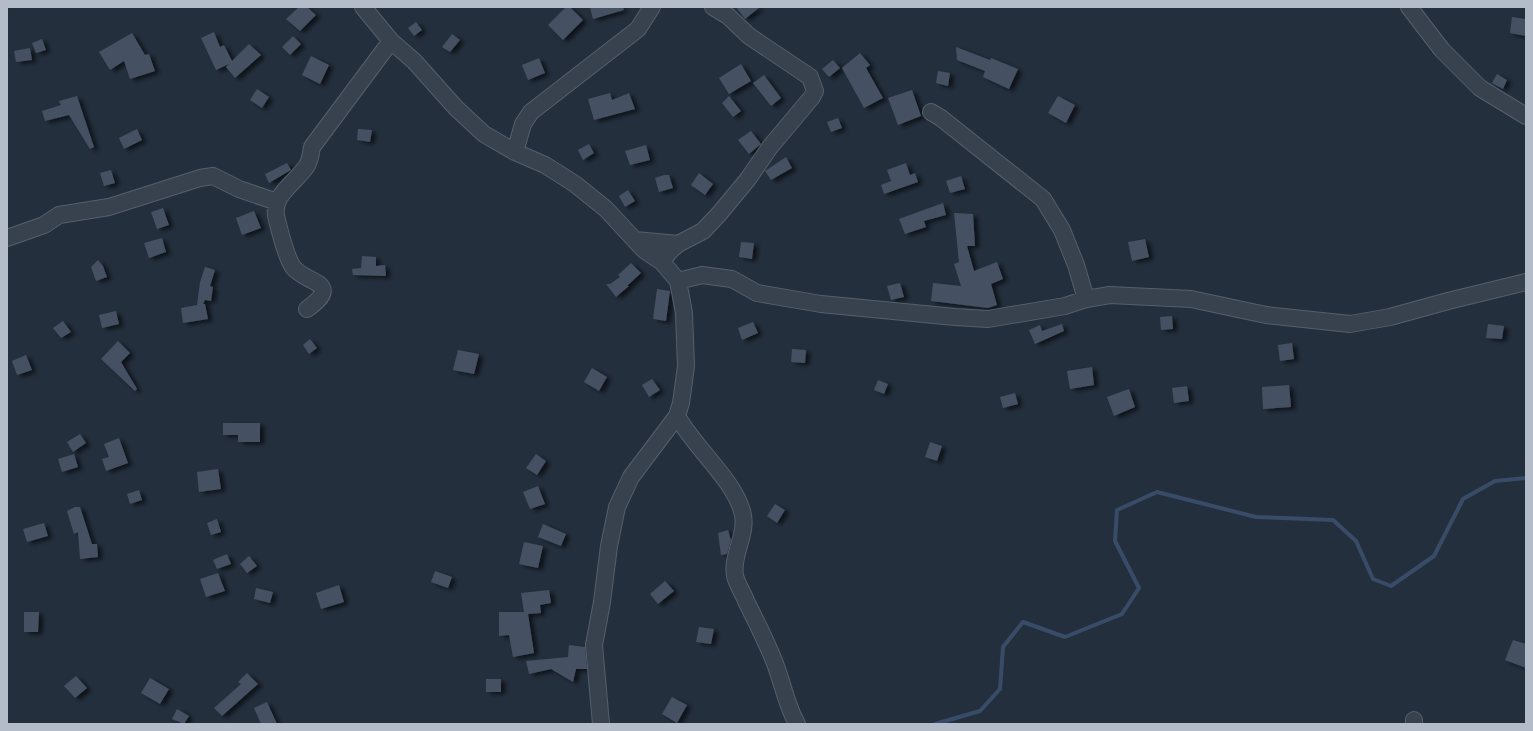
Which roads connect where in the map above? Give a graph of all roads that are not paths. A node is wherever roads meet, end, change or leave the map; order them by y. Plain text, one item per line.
1 (363, 7) edge
2 (652, 7) edge
3 (713, 7) edge
4 (1409, 7) edge
5 (391, 41) junction
6 (931, 112) dead end
7 (1526, 116) edge
8 (515, 152) junction
9 (277, 202) junction
10 (7, 238) edge
11 (635, 240) junction
12 (678, 244) junction
13 (662, 262) junction
14 (678, 281) junction
15 (1526, 282) edge
16 (1086, 299) junction
17 (307, 309) dead end
18 (677, 416) junction
19 (601, 724) edge
20 (797, 724) edge

1 - 5 street
2 - 8 street
3 - 12 street
4 - 7 street
5 - 8 street
5 - 9 street
6 - 16 street
8 - 11 street
9 - 10 street
9 - 17 street
11 - 12 street
11 - 13 street
12 - 13 street
13 - 14 street
14 - 16 street
14 - 18 street
15 - 16 street
18 - 19 street
18 - 20 street

